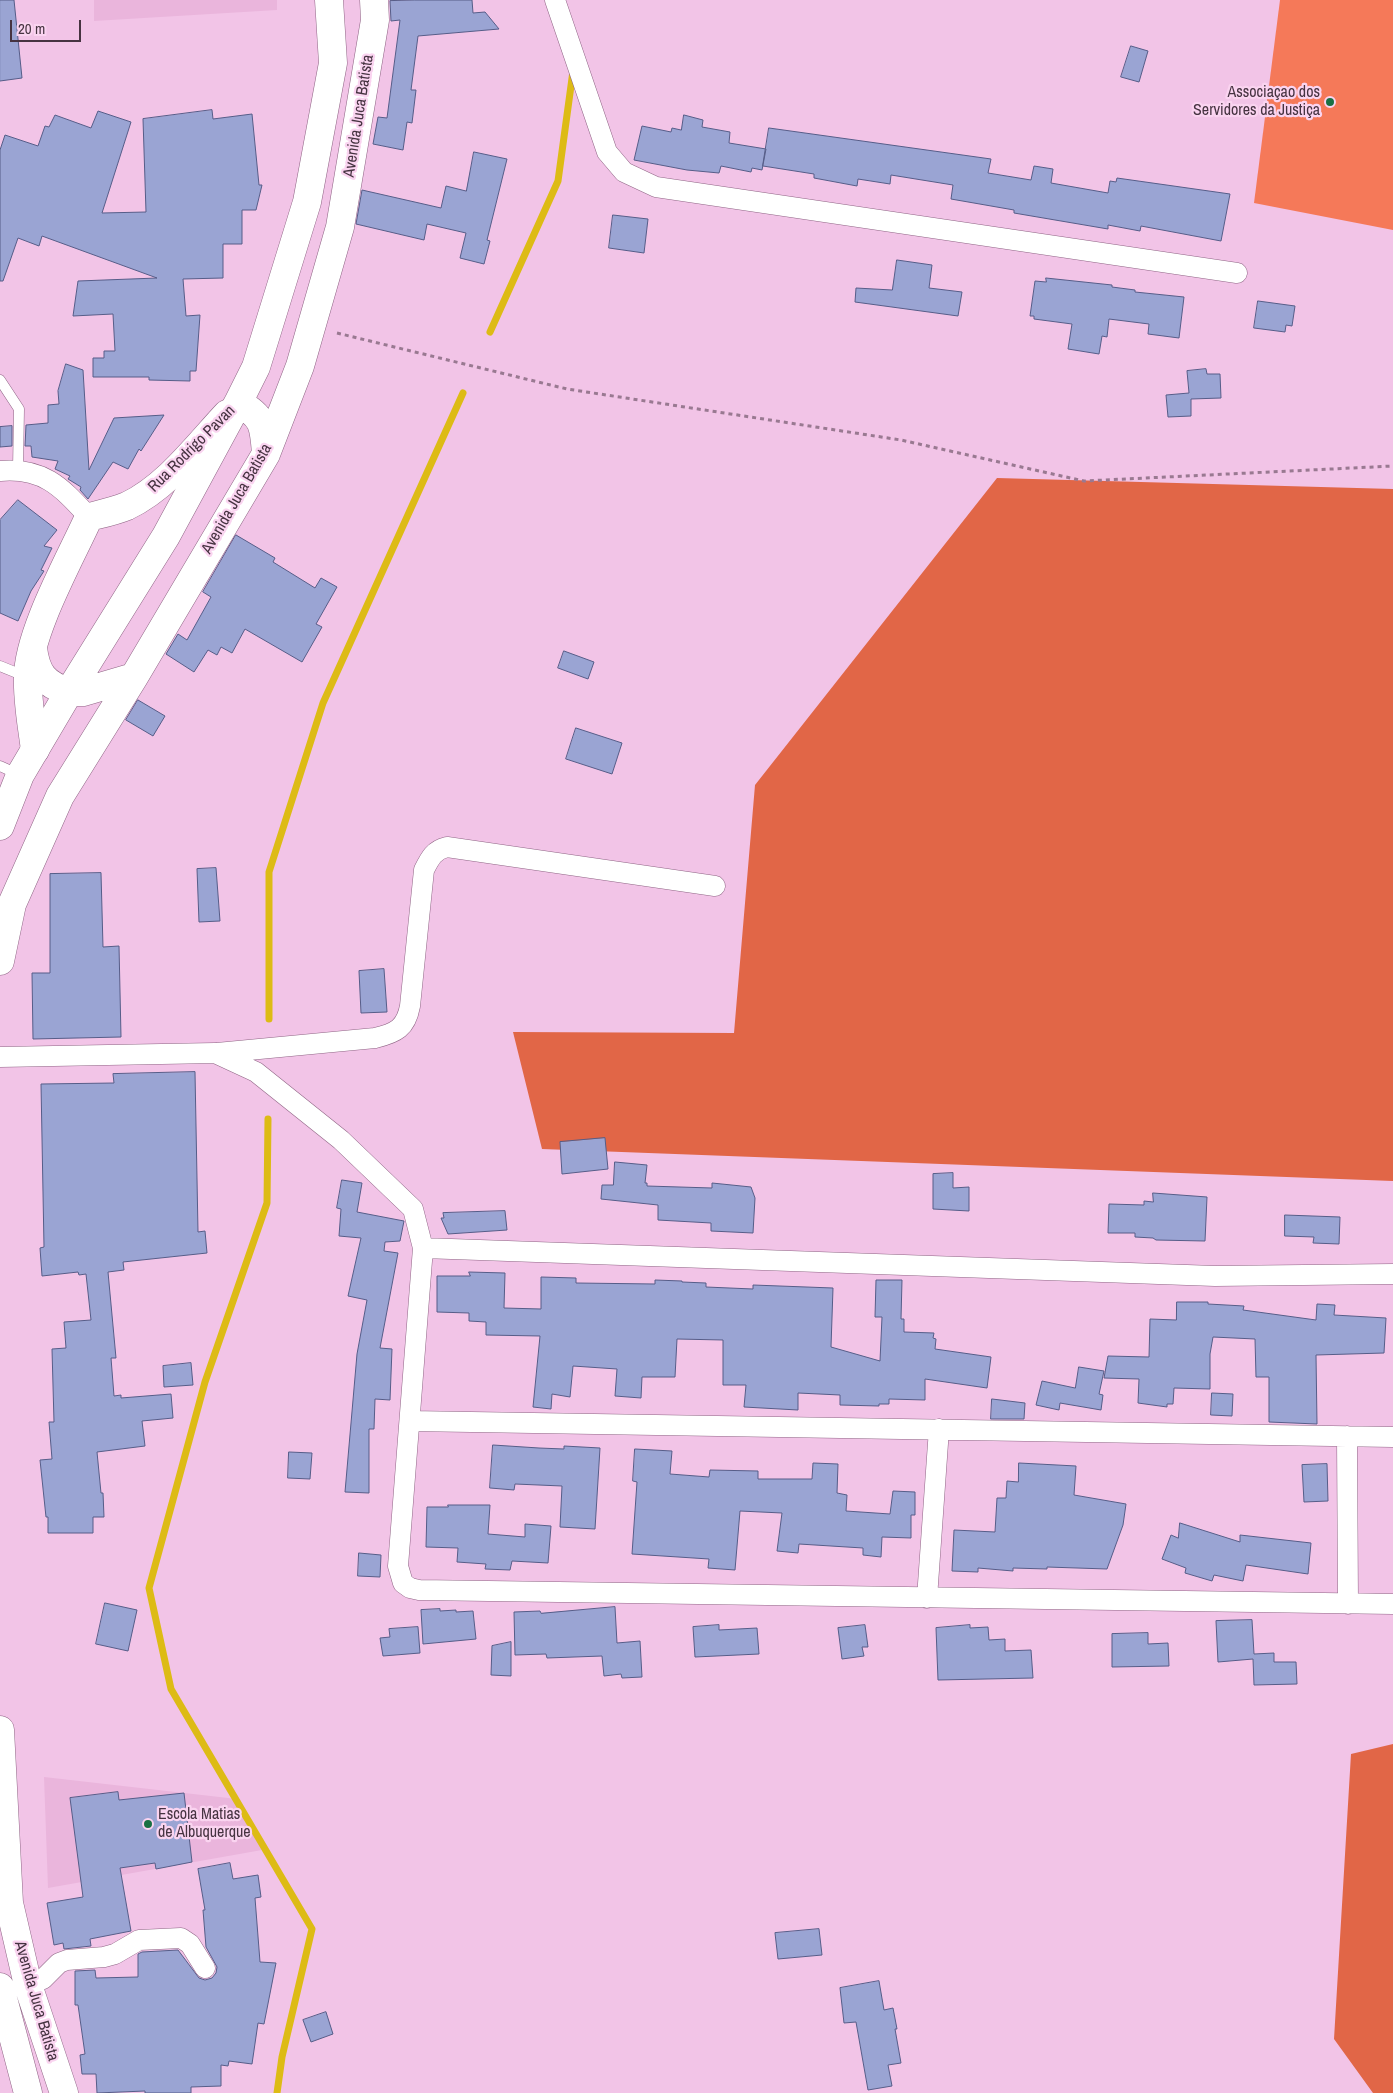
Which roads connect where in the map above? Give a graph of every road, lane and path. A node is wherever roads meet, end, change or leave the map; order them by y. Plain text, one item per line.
1 (329, 0) edge
2 (374, 0) edge
3 (555, 0) edge
4 (1237, 273) dead end
5 (311, 327) junction
6 (0, 380) edge
7 (238, 403) junction
8 (266, 454) junction
9 (1393, 466) edge
10 (9, 470) edge
11 (89, 517) junction
12 (33, 646) junction
13 (0, 666) edge
14 (28, 677) junction
15 (134, 677) junction
16 (69, 692) junction
17 (35, 750) junction
18 (10, 771) edge
19 (0, 826) edge
20 (715, 886) dead end
21 (0, 961) edge
22 (215, 1053) junction
23 (0, 1057) edge
24 (423, 1248) junction
25 (1393, 1274) edge
26 (410, 1421) junction
27 (939, 1429) junction
28 (1347, 1436) junction
29 (1393, 1437) edge
30 (927, 1598) junction
31 (1348, 1604) junction
32 (1393, 1604) edge
33 (0, 1730) edge
34 (205, 1968) dead end
35 (28, 1985) junction
36 (0, 1986) edge
37 (28, 2093) edge
38 (64, 2093) edge

1 - 7 main road
2 - 5 main road, Avenida Juca Batista
3 - 4 street
5 - 8 main road, Avenida Juca Batista
5 - 9 path
6 - 10 lane
7 - 8 main road
7 - 11 main road, Rua Rodrigo Pavan
7 - 16 main road
8 - 15 main road, Avenida Juca Batista
10 - 11 street
11 - 12 main road
12 - 14 main road
12 - 16 main road
13 - 14 lane
14 - 17 main road
15 - 16 main road
15 - 21 main road, Avenida Juca Batista
16 - 17 main road
17 - 18 main road
18 - 19 main road
20 - 22 street
22 - 23 street
22 - 24 street
24 - 25 street
24 - 26 street
26 - 27 street
26 - 30 street
27 - 28 street
27 - 30 street
28 - 29 street
28 - 31 street
30 - 31 street
31 - 32 street
33 - 35 main road, Avenida Juca Batista
34 - 35 street
35 - 38 main road, Avenida Juca Batista
36 - 37 main road, Avenida Juca Batista

